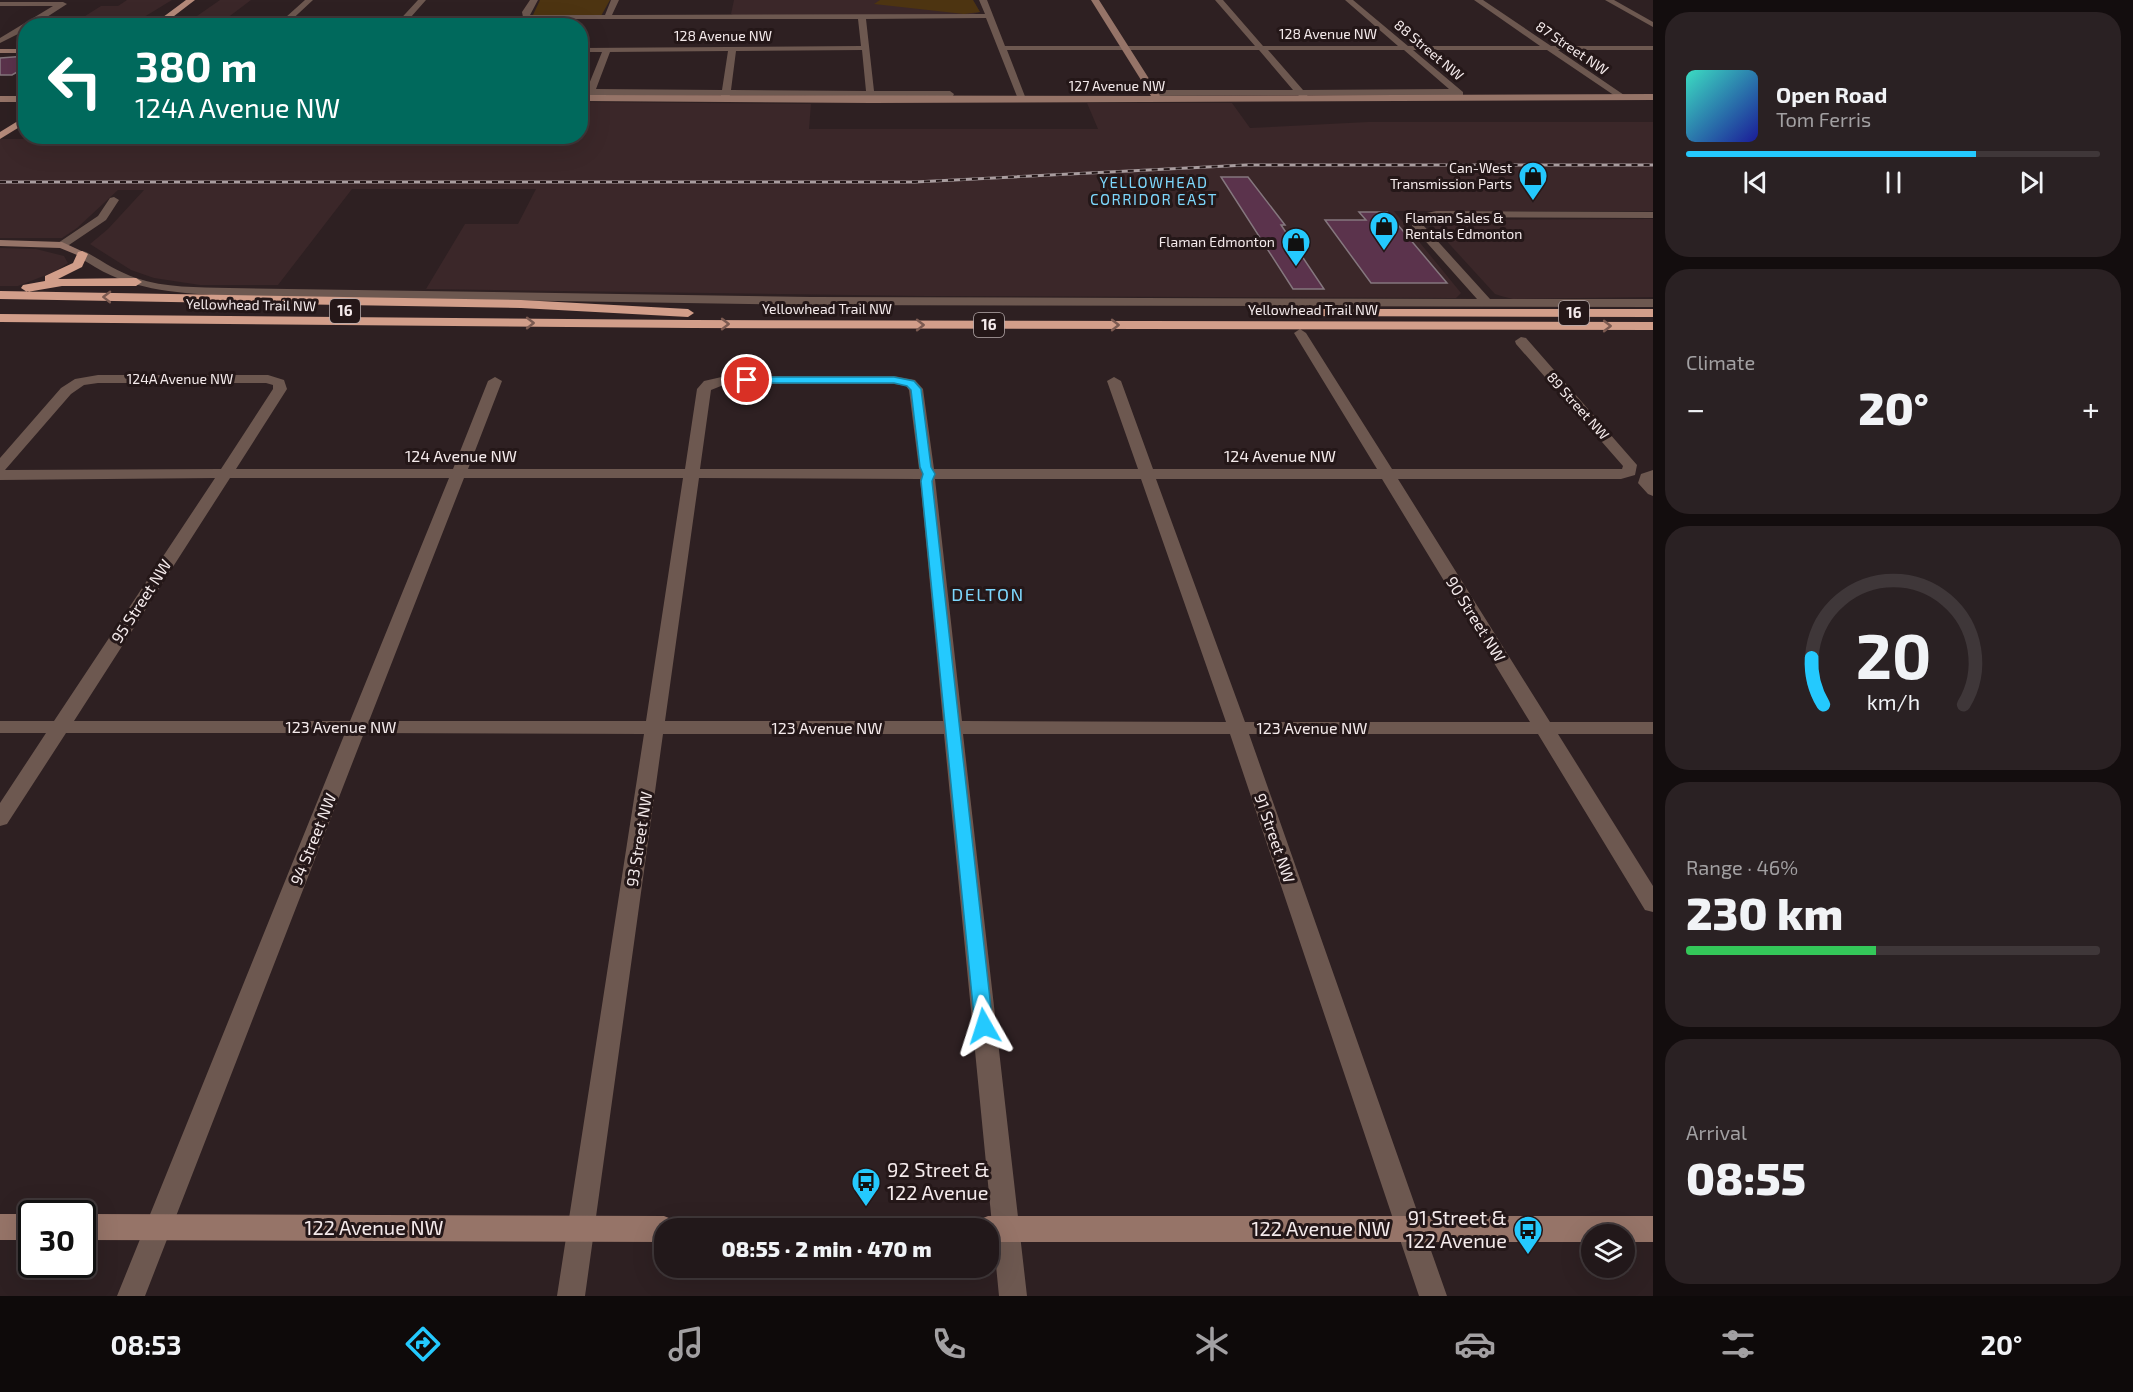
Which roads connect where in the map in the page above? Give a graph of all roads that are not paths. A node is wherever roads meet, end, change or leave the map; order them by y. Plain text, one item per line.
1 (191, 0) edge
2 (309, 0) edge
3 (422, 0) edge
4 (534, 0) edge
5 (615, 0) edge
6 (983, 0) edge
7 (1095, 0) edge
8 (1220, 0) edge
9 (1349, 0) edge
10 (1478, 0) edge
11 (1610, 0) edge
12 (66, 2) edge
13 (0, 4) edge
14 (990, 16) junction
15 (862, 17) junction
16 (39, 18) edge
17 (166, 18) edge
18 (289, 18) edge
19 (405, 18) edge
20 (533, 18) edge
21 (607, 18) junction
22 (588, 20) edge
23 (1653, 25) edge
24 (18, 31) edge
25 (0, 41) edge
26 (866, 48) junction
27 (1003, 48) junction
28 (1126, 48) junction
29 (1262, 48) junction
30 (1405, 48) junction
31 (1549, 48) junction
32 (1653, 48) edge
33 (732, 49) junction
34 (588, 50) edge
35 (607, 50) junction
36 (0, 51) edge
37 (18, 51) edge
38 (588, 89) edge
39 (950, 94) dead end
40 (588, 95) edge
41 (1303, 95) junction
42 (1460, 95) junction
43 (726, 96) junction
44 (1156, 96) junction
45 (871, 97) junction
46 (1621, 97) junction
47 (1653, 97) edge
48 (0, 99) edge
49 (18, 99) edge
50 (1022, 99) junction
51 (18, 124) edge
52 (0, 136) edge
53 (114, 200) dead end
54 (1653, 214) edge
55 (0, 243) edge
56 (62, 245) junction
57 (82, 254) junction
58 (136, 282) junction
59 (22, 289) junction
60 (0, 293) edge
61 (1487, 303) junction
62 (1653, 303) edge
63 (0, 307) edge
64 (690, 313) junction
65 (1653, 313) edge
66 (0, 318) edge
67 (472, 323) junction
68 (0, 325) edge
69 (1653, 326) edge
70 (1300, 333) dead end
71 (1521, 341) dead end
72 (495, 381) dead end
73 (1114, 381) dead end
74 (279, 383) joint
75 (0, 467) edge
76 (1630, 472) joint
77 (224, 473) junction
78 (458, 474) junction
79 (691, 474) junction
80 (926, 474) junction
81 (1148, 474) junction
82 (1386, 474) junction
83 (0, 475) edge
84 (0, 727) edge
85 (59, 727) junction
86 (357, 727) junction
87 (655, 728) junction
88 (952, 728) junction
89 (1653, 728) edge
90 (1237, 729) junction
91 (1544, 729) junction
92 (0, 819) edge
93 (1653, 904) edge
94 (996, 1218) edge
95 (0, 1227) edge
96 (18, 1227) edge
97 (96, 1227) edge
98 (158, 1227) junction
99 (580, 1229) junction
100 (654, 1229) edge
101 (999, 1229) edge
102 (1409, 1229) junction
103 (1653, 1229) edge
104 (999, 1237) edge
105 (131, 1296) edge
106 (571, 1296) edge
107 (1013, 1296) edge
108 (1433, 1296) edge

1 - 17 main road
2 - 18 street
3 - 19 street
4 - 20 street
5 - 21 street
6 - 14 street
7 - 28 main road
8 - 29 street
9 - 30 street, 88 Street NW
10 - 31 street, 87 Street NW
11 - 23 street
12 - 13 street
12 - 16 street
14 - 15 street
14 - 27 street
15 - 21 street
15 - 26 street
21 - 22 street
24 - 25 street
26 - 33 street, 128 Avenue NW
26 - 45 street
27 - 28 street, 128 Avenue NW
27 - 50 street
28 - 29 street, 128 Avenue NW
28 - 44 main road
29 - 30 street, 128 Avenue NW
29 - 41 street
30 - 31 street, 128 Avenue NW
30 - 42 street, 88 Street NW
31 - 32 street, 128 Avenue NW
31 - 46 street, 87 Street NW
33 - 35 street, 128 Avenue NW
33 - 43 street
34 - 35 street, 128 Avenue NW
35 - 38 street
36 - 37 main road
39 - 45 street, 127 Avenue NW
40 - 43 main road, 127 Avenue NW
41 - 42 main road, 127 Avenue NW
41 - 44 main road, 127 Avenue NW
42 - 46 main road, 127 Avenue NW
43 - 45 main road, 127 Avenue NW
44 - 50 main road, 127 Avenue NW
45 - 50 main road, 127 Avenue NW
46 - 47 main road, 127 Avenue NW
48 - 49 main road
51 - 52 main road
53 - 56 street
54 - 61 street
55 - 56 main road
56 - 57 main road
57 - 58 street, Yellowhead Trail NW
57 - 59 highway
58 - 59 highway
58 - 61 street, Yellowhead Trail NW
59 - 60 highway
64 -> 60 highway
61 - 62 street, Yellowhead Trail NW
63 - 64 highway, Yellowhead Trail NW / 16
64 - 65 highway, Yellowhead Trail NW / 16
66 - 67 highway, Yellowhead Trail NW / 16
67 - 68 highway
67 -> 69 highway, Yellowhead Trail NW / 16
70 - 82 street, 90 Street NW
71 - 76 street, 89 Street NW
72 - 78 street, 94 Street NW
73 - 81 street, 91 Street NW
74 - 75 street, 124A Avenue NW
74 - 77 street, 95 Street NW
76 - 82 street, 124 Avenue NW
77 - 78 street, 124 Avenue NW
77 - 83 street, 124 Avenue NW
77 - 85 street, 95 Street NW
78 - 79 street, 124 Avenue NW
78 - 86 street, 94 Street NW
79 - 80 street, 124 Avenue NW
79 - 80 street, 93 Street NW
79 - 87 street, 93 Street NW
80 - 81 street, 124 Avenue NW
80 - 88 street
81 - 82 street, 124 Avenue NW
81 - 90 street, 91 Street NW
82 - 91 street, 90 Street NW
84 - 85 street, 123 Avenue NW
85 - 86 street, 123 Avenue NW
85 - 92 street, 95 Street NW
86 - 87 street, 123 Avenue NW
86 - 98 street, 94 Street NW
87 - 88 street, 123 Avenue NW
87 - 99 street, 93 Street NW
88 - 90 street, 123 Avenue NW
88 - 94 street
89 - 91 street, 123 Avenue NW
90 - 91 street, 123 Avenue NW
90 - 102 street, 91 Street NW
91 - 93 street, 90 Street NW
95 - 96 main road
97 - 98 main road, 122 Avenue NW
98 - 99 main road, 122 Avenue NW
98 - 105 street, 94 Street NW
99 - 100 main road, 122 Avenue NW
99 - 106 street, 93 Street NW
101 - 102 main road, 122 Avenue NW
102 - 103 main road, 122 Avenue NW
102 - 108 street, 91 Street NW
104 - 107 street

